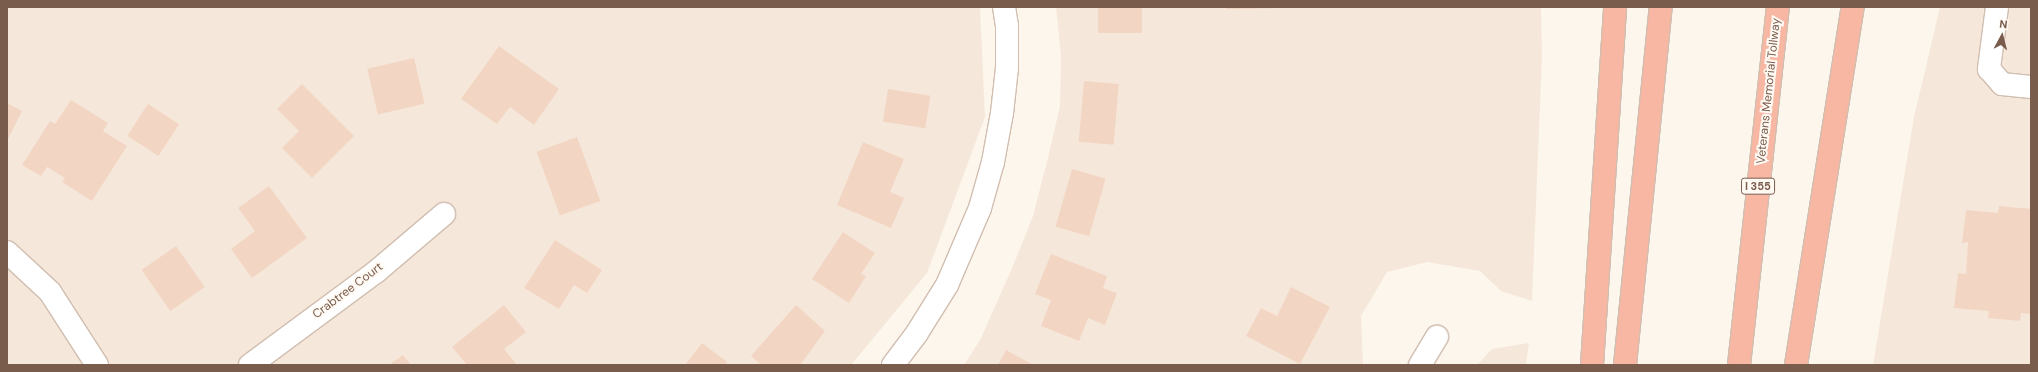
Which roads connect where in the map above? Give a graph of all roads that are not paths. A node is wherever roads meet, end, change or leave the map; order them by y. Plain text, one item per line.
1 (1004, 7) edge
2 (1615, 7) edge
3 (1661, 7) edge
4 (1778, 7) edge
5 (1853, 7) edge
6 (1997, 7) edge
7 (2031, 86) edge
8 (444, 214) dead end
9 (7, 252) edge
10 (1437, 337) dead end
11 (97, 365) edge
12 (250, 365) edge
13 (893, 365) edge
14 (1420, 365) edge
15 (1592, 365) edge
16 (1625, 365) edge
17 (1739, 365) edge
18 (1796, 365) edge

1 - 13 street
2 - 15 highway
3 - 16 highway
4 - 17 highway, Veterans Memorial Tollway / I 355
5 - 18 highway
6 - 7 street
8 - 12 street, Crabtree Court
9 - 11 street
10 - 14 street

